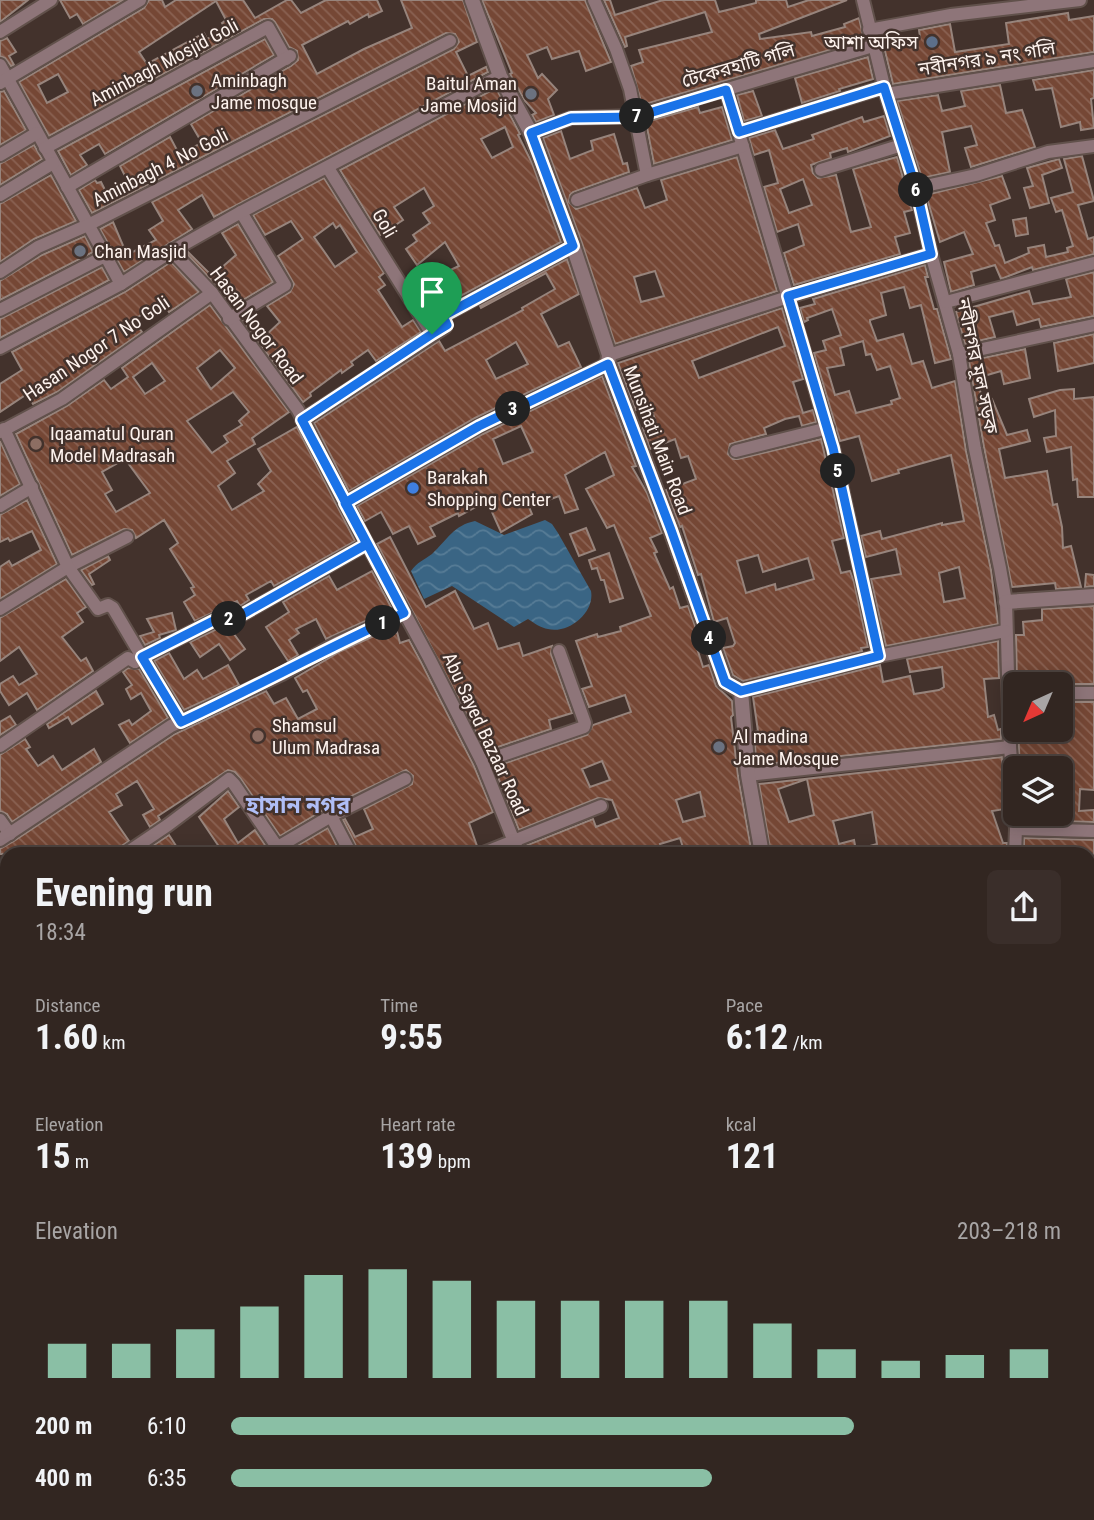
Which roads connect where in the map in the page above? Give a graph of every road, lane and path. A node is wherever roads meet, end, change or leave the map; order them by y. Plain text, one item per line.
1 (51, 0) edge
2 (140, 0) edge
3 (472, 0) edge
4 (594, 0) edge
5 (863, 0) edge
6 (1080, 0) edge
7 (869, 30) junction
8 (0, 32) edge
9 (450, 41) dead end
10 (873, 46) junction
11 (1094, 61) edge
12 (0, 65) edge
13 (500, 76) junction
14 (4, 81) edge
15 (726, 90) junction
16 (885, 91) junction
17 (636, 117) junction
18 (739, 132) junction
19 (37, 133) junction
20 (531, 133) junction
21 (902, 145) junction
22 (743, 146) junction
23 (1094, 146) edge
24 (45, 148) junction
25 (0, 155) edge
26 (53, 163) junction
27 (328, 168) junction
28 (821, 170) dead end
29 (647, 175) junction
30 (67, 187) junction
31 (916, 188) junction
32 (0, 195) edge
33 (577, 200) dead end
34 (241, 212) junction
35 (88, 225) junction
36 (573, 246) junction
37 (172, 251) junction
38 (931, 254) junction
39 (105, 256) junction
40 (1094, 263) edge
41 (0, 272) edge
42 (121, 284) junction
43 (212, 293) junction
44 (788, 296) junction
45 (946, 302) junction
46 (0, 310) edge
47 (229, 319) junction
48 (1094, 325) edge
49 (432, 334) junction
50 (0, 348) edge
51 (960, 355) junction
52 (608, 359) junction
53 (302, 420) junction
54 (828, 428) junction
55 (2, 431) edge
56 (736, 451) dead end
57 (33, 487) junction
58 (345, 503) junction
59 (0, 506) edge
60 (127, 537) dead end
61 (367, 544) junction
62 (68, 567) junction
63 (1094, 596) edge
64 (1006, 602) junction
65 (0, 609) edge
66 (404, 613) junction
67 (1005, 631) junction
68 (559, 650) dead end
69 (879, 656) junction
70 (142, 657) junction
71 (1010, 672) edge
72 (741, 691) junction
73 (1073, 692) edge
74 (1094, 693) edge
75 (181, 722) junction
76 (1010, 742) edge
77 (0, 746) edge
78 (1010, 747) junction
79 (482, 762) junction
80 (748, 775) junction
81 (405, 779) dead end
82 (601, 806) dead end
83 (331, 816) junction
84 (0, 820) edge
85 (1016, 829) junction
86 (1094, 831) edge
87 (5, 837) edge
88 (515, 839) junction
89 (135, 847) edge
90 (278, 847) edge
91 (284, 847) edge
92 (347, 847) edge
93 (497, 847) edge
94 (517, 847) edge
95 (761, 847) edge
96 (1015, 847) edge

1 - 8 street
2 - 14 street
3 - 13 street, Munsihati Main Road
4 - 17 street
5 - 7 street, নবীনগর মূল সড়ক
6 - 7 street
7 - 10 street, নবীনগর মূল সড়ক
9 - 35 street, Aminbagh 4 No Goli
10 - 15 street, টেকেরহাটি গলি
10 - 16 street, নবীনগর মূল সড়ক
11 - 16 street, নবীনগর ৯ নং গলি
12 - 14 street
13 - 20 street, Munsihati Main Road
13 - 27 street
14 - 19 street
15 - 17 street, টেকেরহাটি গলি
15 - 18 street
16 - 18 street, নবীনগর ৯ নং গলি
16 - 21 street, নবীনগর মূল সড়ক
17 - 20 street, টেকেরহাটি গলি
17 - 29 street
18 - 22 street
19 - 24 street
19 - 25 street
20 - 36 street, Munsihati Main Road
21 - 28 street
21 - 31 street, নবীনগর মূল সড়ক
22 - 29 street
22 - 44 street
23 - 31 street
24 - 26 street
24 - 30 street, Aminbagh Mosjid Goli
26 - 30 street
26 - 32 street
27 - 34 street
27 - 49 street, Goli
29 - 33 street
30 - 35 street
31 - 38 street, নবীনগর মূল সড়ক
34 - 37 street
34 - 47 street
35 - 39 street
35 - 41 street, Aminbagh 4 No Goli
36 - 49 street
36 - 52 street, Munsihati Main Road
37 - 42 street
37 - 43 street, Hasan Nogor Road
38 - 44 street
38 - 45 street, নবীনগর মূল সড়ক
39 - 42 street
39 - 46 street
40 - 45 street
42 - 50 street
43 - 47 street, Hasan Nogor Road
43 - 55 street, Hasan Nogor 7 No Goli
44 - 52 street
44 - 54 street
45 - 51 street, নবীনগর মূল সড়ক
47 - 53 street, Hasan Nogor Road
48 - 51 street
49 - 53 street
51 - 64 street, নবীনগর মূল সড়ক
52 - 58 street
52 - 72 street, Munsihati Main Road
53 - 58 street, Hasan Nogor Road
54 - 56 street
54 - 69 street
55 - 57 street
57 - 59 street
57 - 62 street
58 - 61 street, Hasan Nogor Road
60 - 62 street
61 - 66 street, Hasan Nogor Road
61 - 70 street
62 - 65 street
62 - 70 street
63 - 64 street
64 - 67 street, নবীনগর মূল সড়ক
66 - 75 street
66 - 79 street, Abu Sayed Bazaar Road
67 - 69 street
67 - 71 street, নবীনগর মূল সড়ক
68 - 79 street
69 - 72 street
70 - 75 street
70 - 77 street
72 - 80 street
73 - 74 street
75 - 87 street
76 - 78 street, নবীনগর মূল সড়ক
78 - 80 street
78 - 85 street, নবীনগর মূল সড়ক
79 - 88 street, Abu Sayed Bazaar Road
80 - 95 street
81 - 83 street
82 - 88 street
83 - 91 street
83 - 92 street
84 - 87 street
85 - 86 street
85 - 96 street, নবীনগর মূল সড়ক
88 - 93 street, Abu Sayed Bazaar Road
88 - 94 street
89 - 90 street

